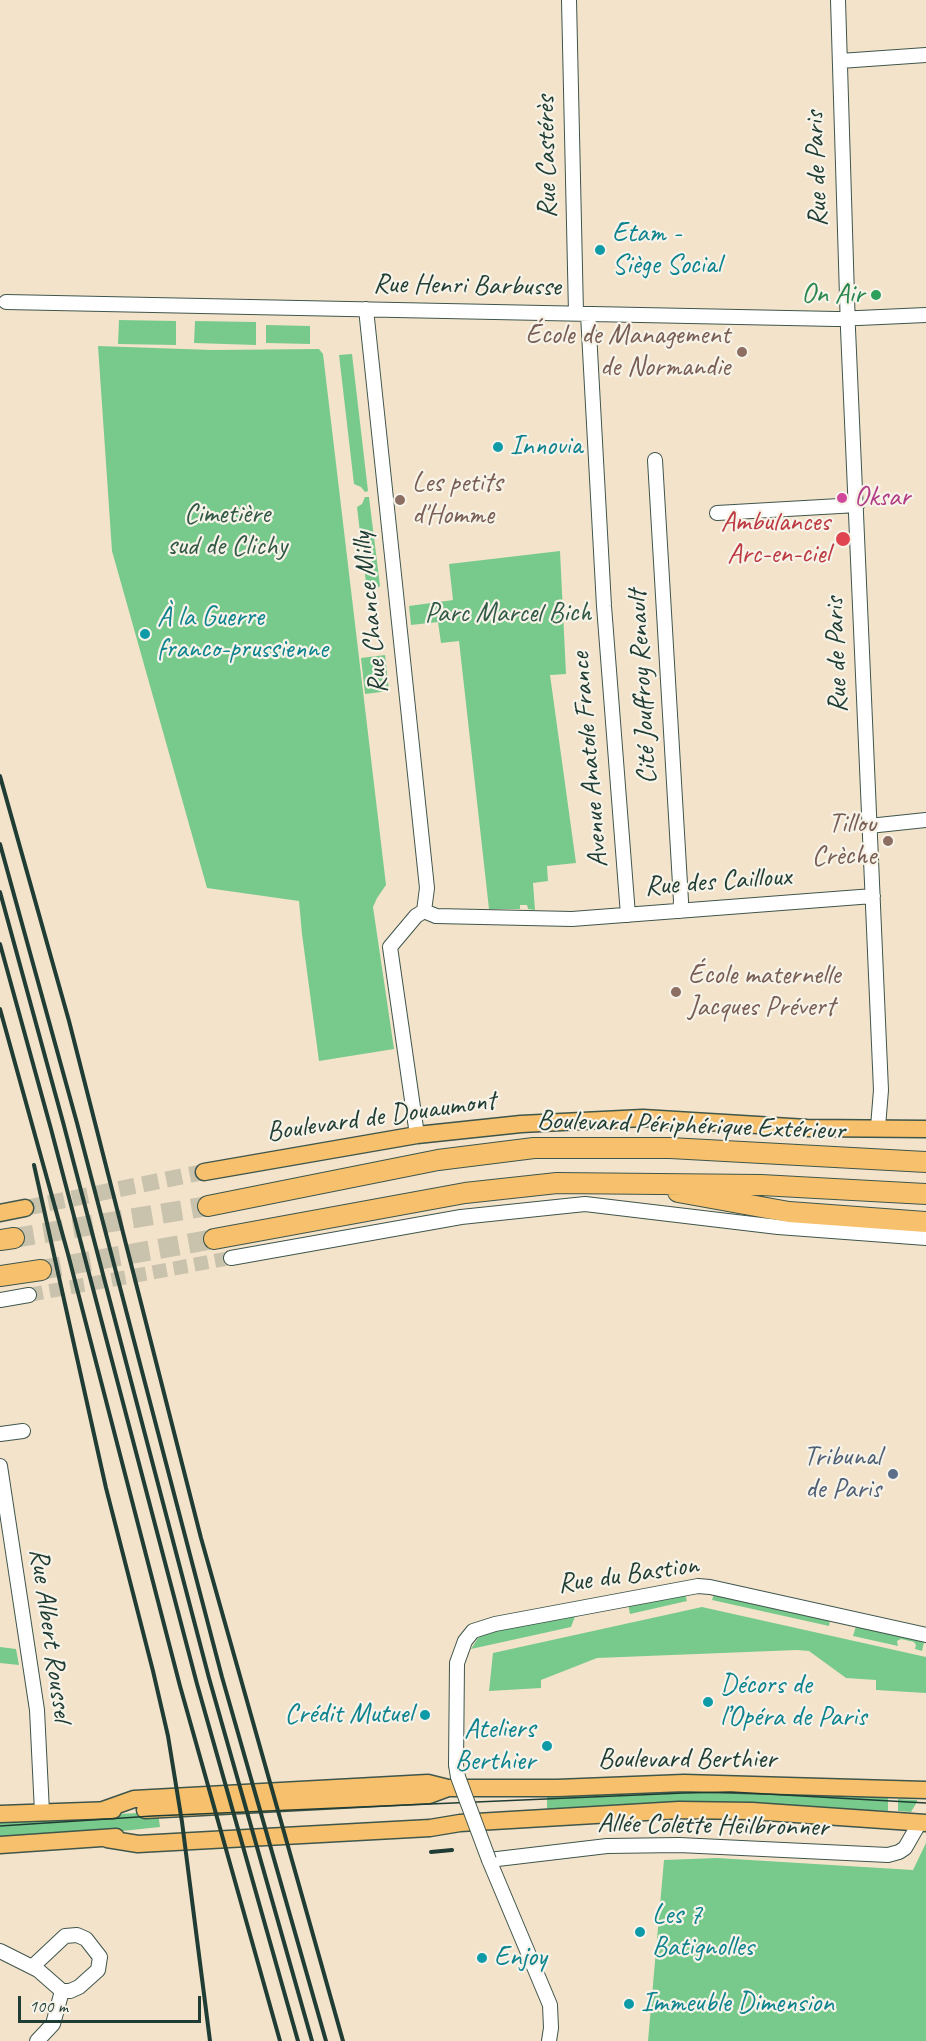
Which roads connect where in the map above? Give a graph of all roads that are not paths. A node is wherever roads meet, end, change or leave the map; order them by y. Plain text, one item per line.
1 (569, 0) edge
2 (838, 0) edge
3 (926, 54) edge
4 (840, 61) junction
5 (6, 302) dead end
6 (366, 309) junction
7 (582, 314) junction
8 (926, 315) edge
9 (848, 318) junction
10 (655, 460) dead end
11 (857, 505) junction
12 (717, 513) dead end
13 (926, 820) edge
14 (869, 826) junction
15 (873, 896) junction
16 (424, 911) junction
17 (680, 911) junction
18 (628, 915) junction
19 (878, 1127) junction
20 (926, 1129) edge
21 (417, 1134) junction
22 (926, 1162) edge
23 (204, 1173) tunnel mouth
24 (626, 1182) junction
25 (926, 1194) edge
26 (208, 1206) tunnel mouth
27 (25, 1208) tunnel mouth
28 (0, 1213) edge
29 (926, 1222) edge
30 (926, 1238) edge
31 (214, 1239) tunnel mouth
32 (231, 1258) tunnel mouth
33 (41, 1270) tunnel mouth
34 (0, 1276) edge
35 (29, 1295) tunnel mouth
36 (0, 1300) edge
37 (23, 1431) dead end
38 (0, 1434) edge
39 (0, 1466) edge
40 (926, 1635) edge
41 (926, 1790) edge
42 (42, 1812) junction
43 (0, 1814) edge
44 (924, 1819) edge
45 (0, 1845) edge
46 (489, 1860) junction
47 (0, 1951) edge
48 (32, 1967) junction
49 (62, 1991) junction
50 (37, 2041) edge
51 (549, 2041) edge

1 - 7 street, Rue Castérès
2 - 4 street, Rue de Paris
3 - 4 street
4 - 9 street, Rue de Paris
5 - 6 street, Rue Henri Barbusse
6 - 7 street, Rue Henri Barbusse
6 - 16 street, Rue Chance Milly
7 - 9 street, Rue Henri Barbusse
7 - 18 street, Avenue Anatole France
8 - 9 street, Rue Henri Barbusse
9 - 11 street, Rue de Paris
10 - 17 street, Cité Jouffroy Renault
11 - 12 street
11 - 14 street, Rue de Paris
13 - 14 street
14 - 15 street, Rue de Paris
15 - 17 street, Rue des Cailloux
15 - 19 street, Rue de Paris
16 - 18 street, Rue des Cailloux
16 - 21 street
17 - 18 street, Rue des Cailloux
19 - 20 main road, Boulevard de Douaumont
19 - 21 main road, Boulevard de Douaumont
21 - 23 main road, Boulevard de Douaumont
22 - 26 highway, Boulevard Périphérique Extérieur
24 - 25 highway
24 - 29 highway
24 - 31 highway
27 - 28 main road
30 - 32 street
33 - 34 highway
35 - 36 street
37 - 38 street
39 - 42 street, Rue Albert Roussel
40 - 46 street, Rue du Bastion, bridge
41 - 42 main road, Boulevard Berthier
42 - 43 main road, Boulevard Berthier
44 - 45 main road, Boulevard Berthier
44 - 46 street, Allée Colette Heilbronner
46 - 51 street, Rue du Bastion
47 - 48 street
48 - 49 street
48 - 49 street
49 - 50 street

